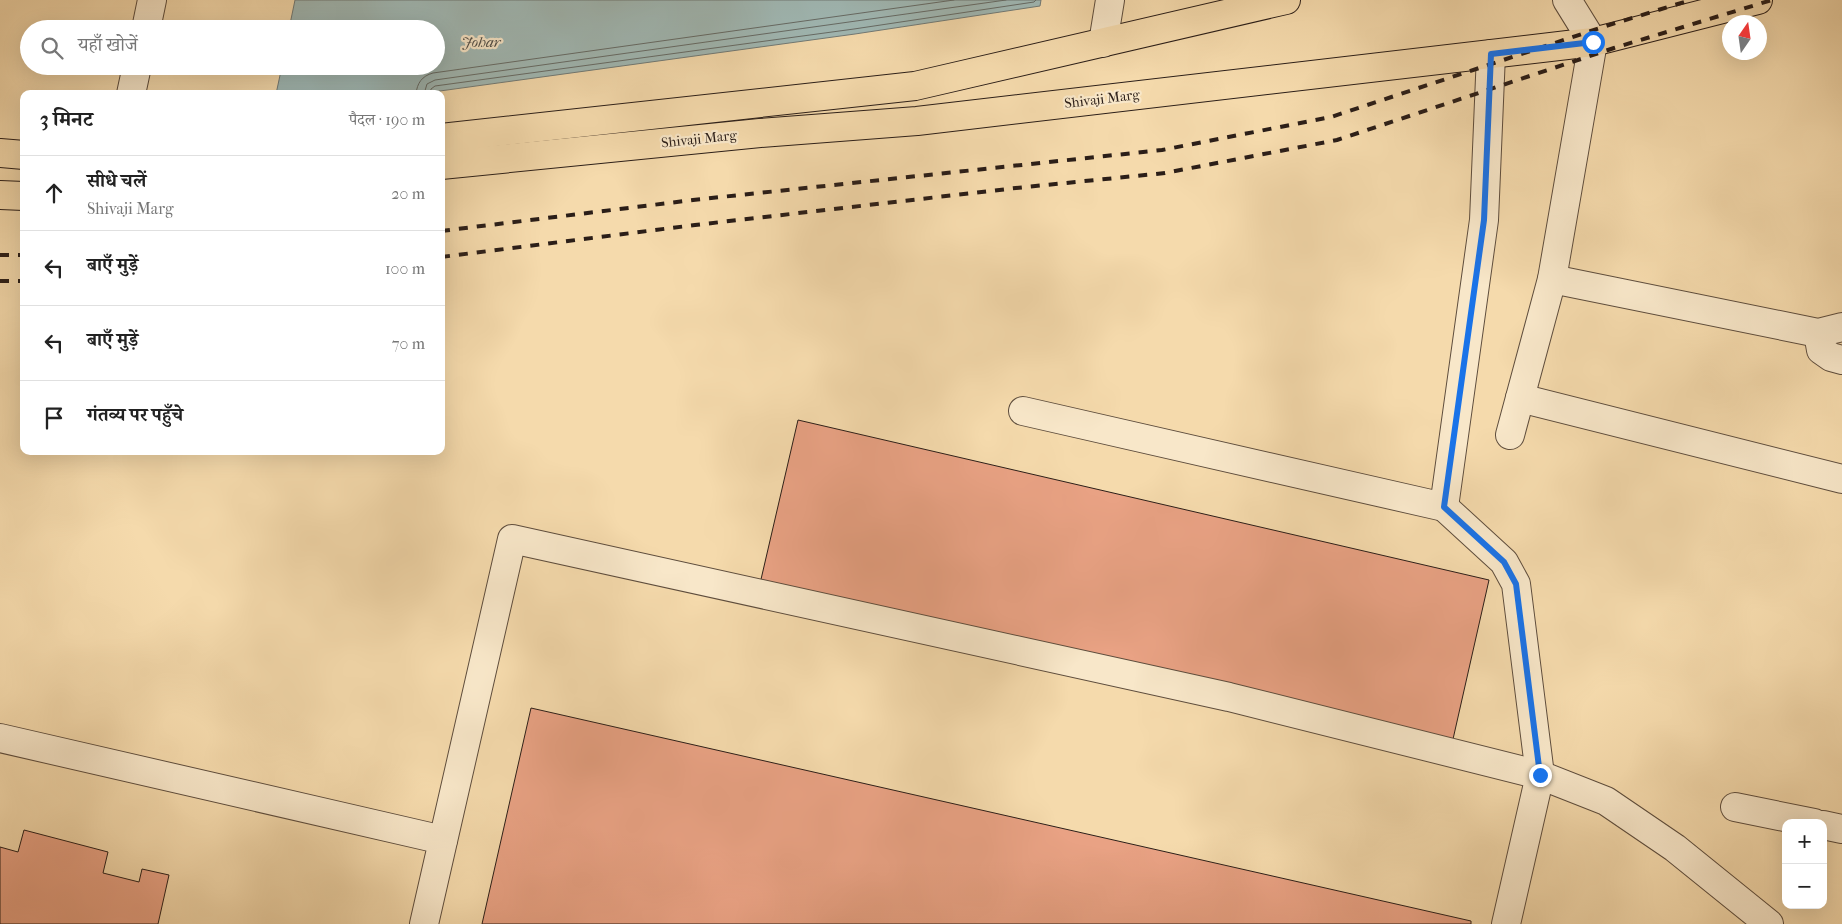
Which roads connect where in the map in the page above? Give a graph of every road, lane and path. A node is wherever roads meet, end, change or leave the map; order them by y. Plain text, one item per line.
1 (152, 0) edge
2 (1110, 0) edge
3 (1286, 0) edge
4 (1566, 0) edge
5 (1758, 0) edge
6 (148, 20) edge
7 (1593, 42) junction
8 (1102, 43) junction
9 (1491, 54) junction
10 (135, 75) edge
11 (133, 90) edge
12 (445, 138) edge
13 (0, 153) edge
14 (20, 155) edge
15 (445, 165) edge
16 (0, 195) edge
17 (20, 196) edge
18 (1552, 278) junction
19 (1830, 330) edge
20 (1837, 358) edge
21 (1520, 398) junction
22 (1023, 411) dead end
23 (1510, 435) dead end
24 (1842, 479) edge
25 (1444, 507) junction
26 (0, 738) edge
27 (1540, 775) junction
28 (1735, 807) dead end
29 (1794, 819) edge
30 (1827, 826) edge
31 (1842, 829) edge
32 (443, 840) junction
33 (424, 924) edge
34 (1506, 924) edge
35 (1770, 924) edge

1 - 6 street
2 - 8 street
3 - 8 main road, Shivaji Marg
4 - 7 street
5 - 7 main road, Shivaji Marg
7 - 9 main road, Shivaji Marg
7 - 18 street
8 - 12 main road, Shivaji Marg
9 - 15 main road, Shivaji Marg
9 - 25 street
10 - 11 street
13 - 14 main road
16 - 17 main road
18 - 19 street
18 - 21 street
19 - 20 street
21 - 23 street
21 - 24 street
22 - 25 street
25 - 27 street
26 - 32 street
27 - 32 street
27 - 34 street
27 - 35 street
28 - 29 street
30 - 31 street
32 - 33 street

